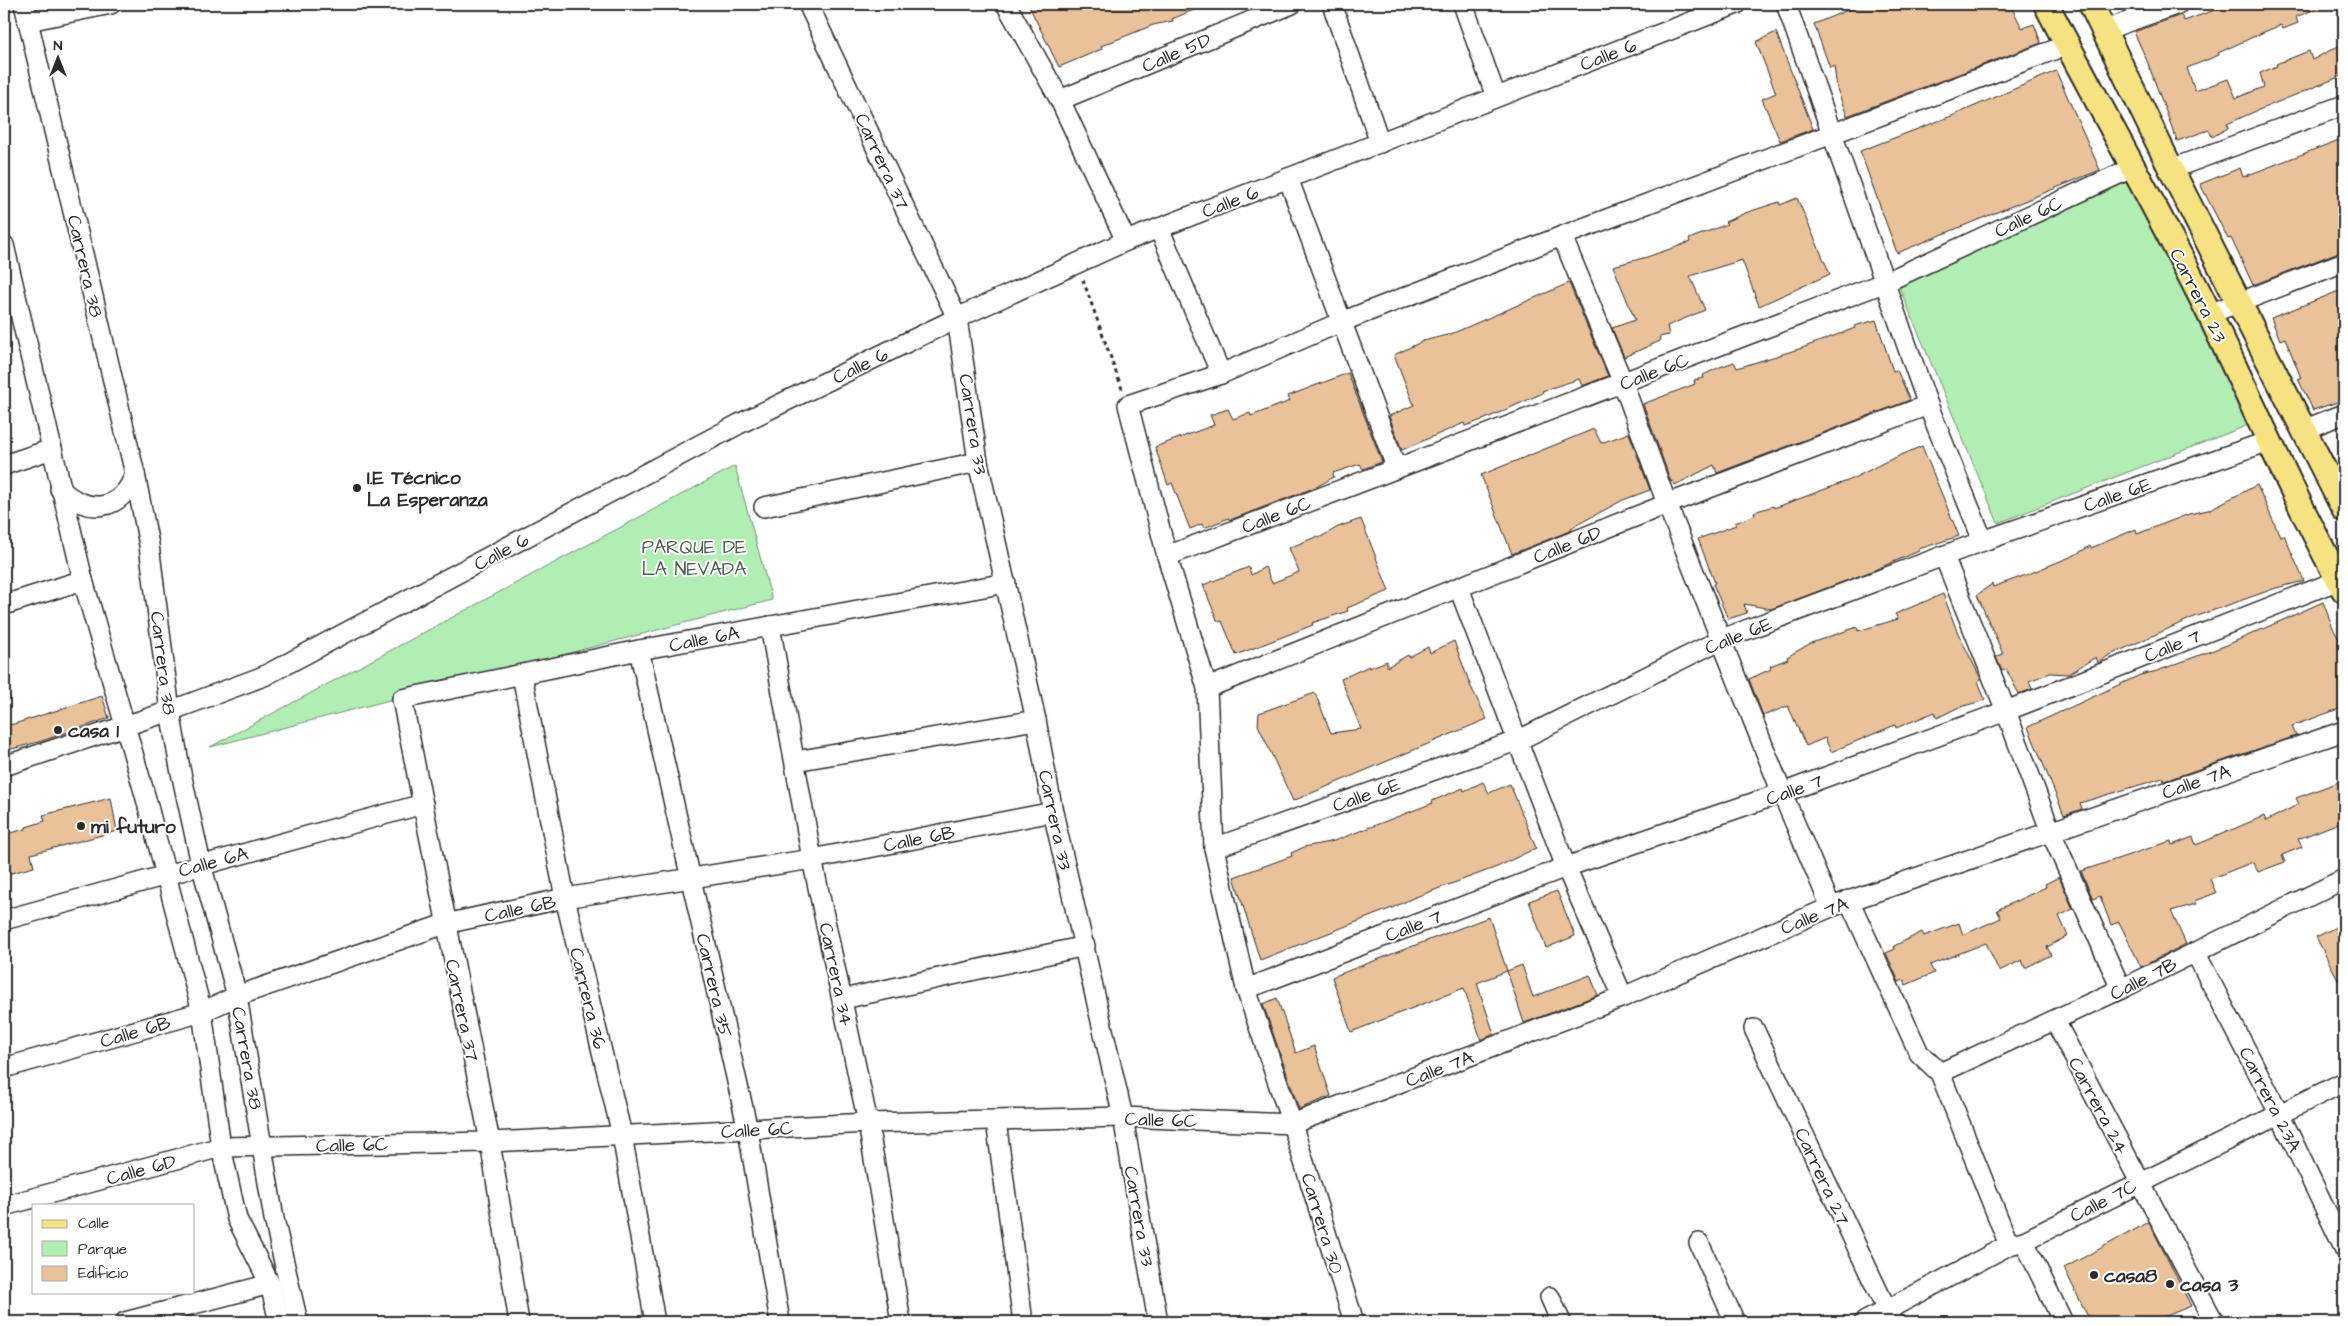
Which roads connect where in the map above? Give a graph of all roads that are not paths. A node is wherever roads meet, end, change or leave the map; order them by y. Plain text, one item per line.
1 (111, 4) edge
2 (808, 4) edge
3 (1006, 4) edge
4 (1292, 4) edge
5 (1332, 4) edge
6 (1463, 4) edge
7 (1736, 4) edge
8 (1786, 4) edge
9 (2046, 4) edge
10 (2091, 4) edge
11 (2178, 4) edge
12 (26, 12) edge
13 (2105, 30) junction
14 (2067, 44) junction
15 (1496, 97) junction
16 (1060, 100) junction
17 (2344, 105) edge
18 (1833, 132) junction
19 (1380, 143) junction
20 (2134, 167) junction
21 (2171, 169) junction
22 (1288, 178) junction
23 (1159, 228) junction
24 (1562, 236) junction
25 (1126, 241) junction
26 (4, 245) edge
27 (2344, 262) edge
28 (1886, 282) junction
29 (9, 289) edge
30 (2240, 302) junction
31 (2210, 314) junction
32 (957, 318) junction
33 (1341, 322) junction
34 (1221, 374) junction
35 (1623, 383) junction
36 (1928, 405) junction
37 (2344, 414) edge
38 (2305, 429) junction
39 (2269, 441) junction
40 (52, 449) junction
41 (978, 462) junction
42 (4, 465) edge
43 (1396, 467) junction
44 (135, 474) junction
45 (60, 490) junction
46 (1667, 504) junction
47 (764, 507) dead end
48 (2344, 509) edge
49 (1983, 541) junction
50 (1167, 556) junction
51 (1944, 556) junction
52 (83, 580) junction
53 (1006, 583) junction
54 (2341, 585) edge
55 (1459, 588) junction
56 (4, 605) edge
57 (770, 626) junction
58 (1722, 639) junction
59 (640, 650) junction
60 (522, 674) junction
61 (1207, 688) junction
62 (402, 700) joint
63 (170, 711) junction
64 (2006, 711) junction
65 (1036, 720) junction
66 (124, 725) junction
67 (2344, 731) edge
68 (1519, 740) junction
69 (795, 761) junction
70 (4, 766) edge
71 (1782, 793) junction
72 (423, 804) junction
73 (1053, 812) junction
74 (2050, 830) junction
75 (1214, 848) junction
76 (812, 859) junction
77 (201, 864) junction
78 (1566, 867) junction
79 (166, 874) junction
80 (690, 876) junction
81 (2344, 879) edge
82 (565, 898) junction
83 (1850, 900) junction
84 (1831, 907) junction
85 (4, 920) edge
86 (445, 924) junction
87 (1085, 946) junction
88 (2195, 952) junction
89 (1246, 989) junction
90 (2121, 989) junction
91 (237, 996) junction
92 (1623, 997) junction
93 (843, 999) junction
94 (202, 1012) junction
95 (2055, 1021) junction
96 (1754, 1029) dead end
97 (4, 1068) edge
98 (1940, 1073) junction
99 (2344, 1082) edge
100 (2280, 1115) junction
101 (1122, 1117) junction
102 (996, 1121) junction
103 (868, 1123) junction
104 (1292, 1124) junction
105 (748, 1130) junction
106 (622, 1135) junction
107 (490, 1142) junction
108 (263, 1145) junction
109 (221, 1147) junction
110 (2139, 1182) junction
111 (4, 1206) edge
112 (2016, 1243) junction
113 (1699, 1244) dead end
114 (2344, 1248) edge
115 (270, 1284) junction
116 (1550, 1296) dead end
117 (1890, 1317) edge
118 (125, 1322) edge
119 (278, 1322) edge
120 (298, 1322) edge
121 (519, 1322) edge
122 (655, 1322) edge
123 (780, 1322) edge
124 (901, 1322) edge
125 (1023, 1322) edge
126 (1158, 1322) edge
127 (1354, 1322) edge
128 (1561, 1322) edge
129 (1735, 1322) edge
130 (1864, 1322) edge
131 (2063, 1322) edge
132 (2214, 1322) edge

1 - 12 street
2 - 32 street, Carrera 37
3 - 16 street
4 - 16 street, Calle 5D
5 - 19 street
6 - 15 street
7 - 15 street, Calle 6
8 - 18 street
9 - 14 main road, Carrera 23
10 - 13 main road, Carrera 23
11 - 13 street
12 - 44 street, Carrera 38
13 - 21 main road, Carrera 23
14 - 18 street
14 - 20 main road, Carrera 23
15 - 19 street, Calle 6
16 - 25 street
17 - 21 street
18 - 24 street
18 - 28 street
19 - 22 street, Calle 6
20 - 28 street, Calle 6C
20 - 31 main road, Carrera 23
21 - 30 main road, Carrera 23
22 - 23 street, Calle 6
22 - 33 street
23 - 25 street, Calle 6
23 - 34 street
24 - 33 street
24 - 35 street
25 - 32 street, Calle 6
26 - 29 street, Carrera 38
27 - 30 street
28 - 35 street, Calle 6C
28 - 36 street
29 - 40 street, Carrera 38
30 - 31 street
30 - 38 main road, Carrera 23
31 - 39 main road, Carrera 23
32 - 41 street, Carrera 33
32 - 63 street, Calle 6
33 - 34 street
33 - 43 street
34 - 50 street, Carrera 30
35 - 43 street, Calle 6C
35 - 46 street
36 - 46 street, Calle 6D
36 - 49 street
37 - 38 street
38 - 48 main road, Carrera 23
39 - 49 street, Calle 6E
39 - 54 main road, Carrera 23
40 - 42 street
40 - 45 street, Carrera 38
41 - 47 street
41 - 53 street, Carrera 33
43 - 50 street, Calle 6C
44 - 45 street
44 - 63 street, Carrera 38
45 - 52 street, Carrera 38
46 - 55 street, Calle 6D
46 - 58 street
49 - 51 street, Calle 6E
50 - 61 street, Carrera 30
51 - 58 street, Calle 6E
51 - 64 street
52 - 56 street
52 - 66 street, Carrera 38
53 - 57 street, Calle 6A
53 - 65 street, Carrera 33
54 - 64 street, Calle 7
55 - 61 street, Calle 6D
55 - 68 street
57 - 59 street, Calle 6A
57 - 69 street, Carrera 34
58 - 68 street, Calle 6E
58 - 71 street
59 - 60 street, Calle 6A
59 - 80 street, Carrera 35
60 - 62 street, Calle 6A
60 - 82 street, Carrera 36
61 - 75 street, Carrera 30
62 - 72 street, Carrera 37
63 - 66 street, Calle 6
63 - 77 street, Carrera 38
64 - 71 street, Calle 7
64 - 74 street
65 - 69 street
65 - 73 street, Carrera 33
66 - 70 street, Calle 6
66 - 79 street, Carrera 38
67 - 74 street, Calle 7A
68 - 75 street, Calle 6E
68 - 78 street
69 - 76 street, Carrera 34
71 - 78 street, Calle 7
71 - 84 street
72 - 77 street, Calle 6A
72 - 86 street, Carrera 37
73 - 76 street, Calle 6B
73 - 87 street, Carrera 33
74 - 83 street, Calle 7A
74 - 90 street
75 - 89 street, Carrera 30
76 - 80 street, Calle 6B
76 - 93 street, Carrera 34
77 - 79 street, Calle 6A
77 - 91 street, Carrera 38
78 - 89 street, Calle 7
78 - 92 street
79 - 85 street, Calle 6A
79 - 94 street, Carrera 38
80 - 82 street, Calle 6B
80 - 105 street, Carrera 35
81 - 88 street, Calle 7B
82 - 86 street, Calle 6B
82 - 106 street, Carrera 36
83 - 84 street, Calle 7A
83 - 98 street
84 - 92 street, Calle 7A
86 - 91 street, Calle 6B
86 - 107 street, Carrera 37
87 - 93 street
87 - 101 street, Carrera 33
88 - 90 street, Calle 7B
88 - 100 street, Carrera 23A
89 - 104 street, Carrera 30
90 - 95 street, Calle 7B
91 - 94 street, Calle 6B
91 - 108 street, Carrera 38
92 - 104 street, Calle 7A
93 - 103 street, Carrera 34
94 - 97 street, Calle 6B
94 - 109 street, Carrera 38
95 - 98 street, Calle 7B
95 - 110 street, Carrera 24
96 - 117 street, Carrera 27
98 - 112 street
99 - 100 street, Calle 7C
100 - 110 street, Calle 7C
100 - 114 street, Carrera 23A
101 - 102 street, Calle 6C
101 - 104 street, Calle 6C
101 - 126 street, Carrera 33
102 - 103 street, Calle 6C
102 - 125 street
103 - 105 street, Calle 6C
103 - 124 street, Carrera 34
104 - 127 street, Carrera 30
105 - 106 street, Calle 6C
105 - 123 street, Carrera 35
106 - 107 street, Calle 6C
106 - 122 street, Carrera 36
107 - 108 street, Calle 6C
107 - 121 street, Carrera 37
108 - 109 street, Calle 6C
108 - 120 street, Carrera 38
109 - 111 street, Calle 6D
109 - 115 street, Carrera 38
110 - 112 street, Calle 7C
110 - 132 street, Carrera 24
112 - 117 street, Calle 7C
112 - 131 street
113 - 129 street
115 - 118 street
115 - 119 street, Carrera 38
116 - 128 street
117 - 130 street, Calle 7C

